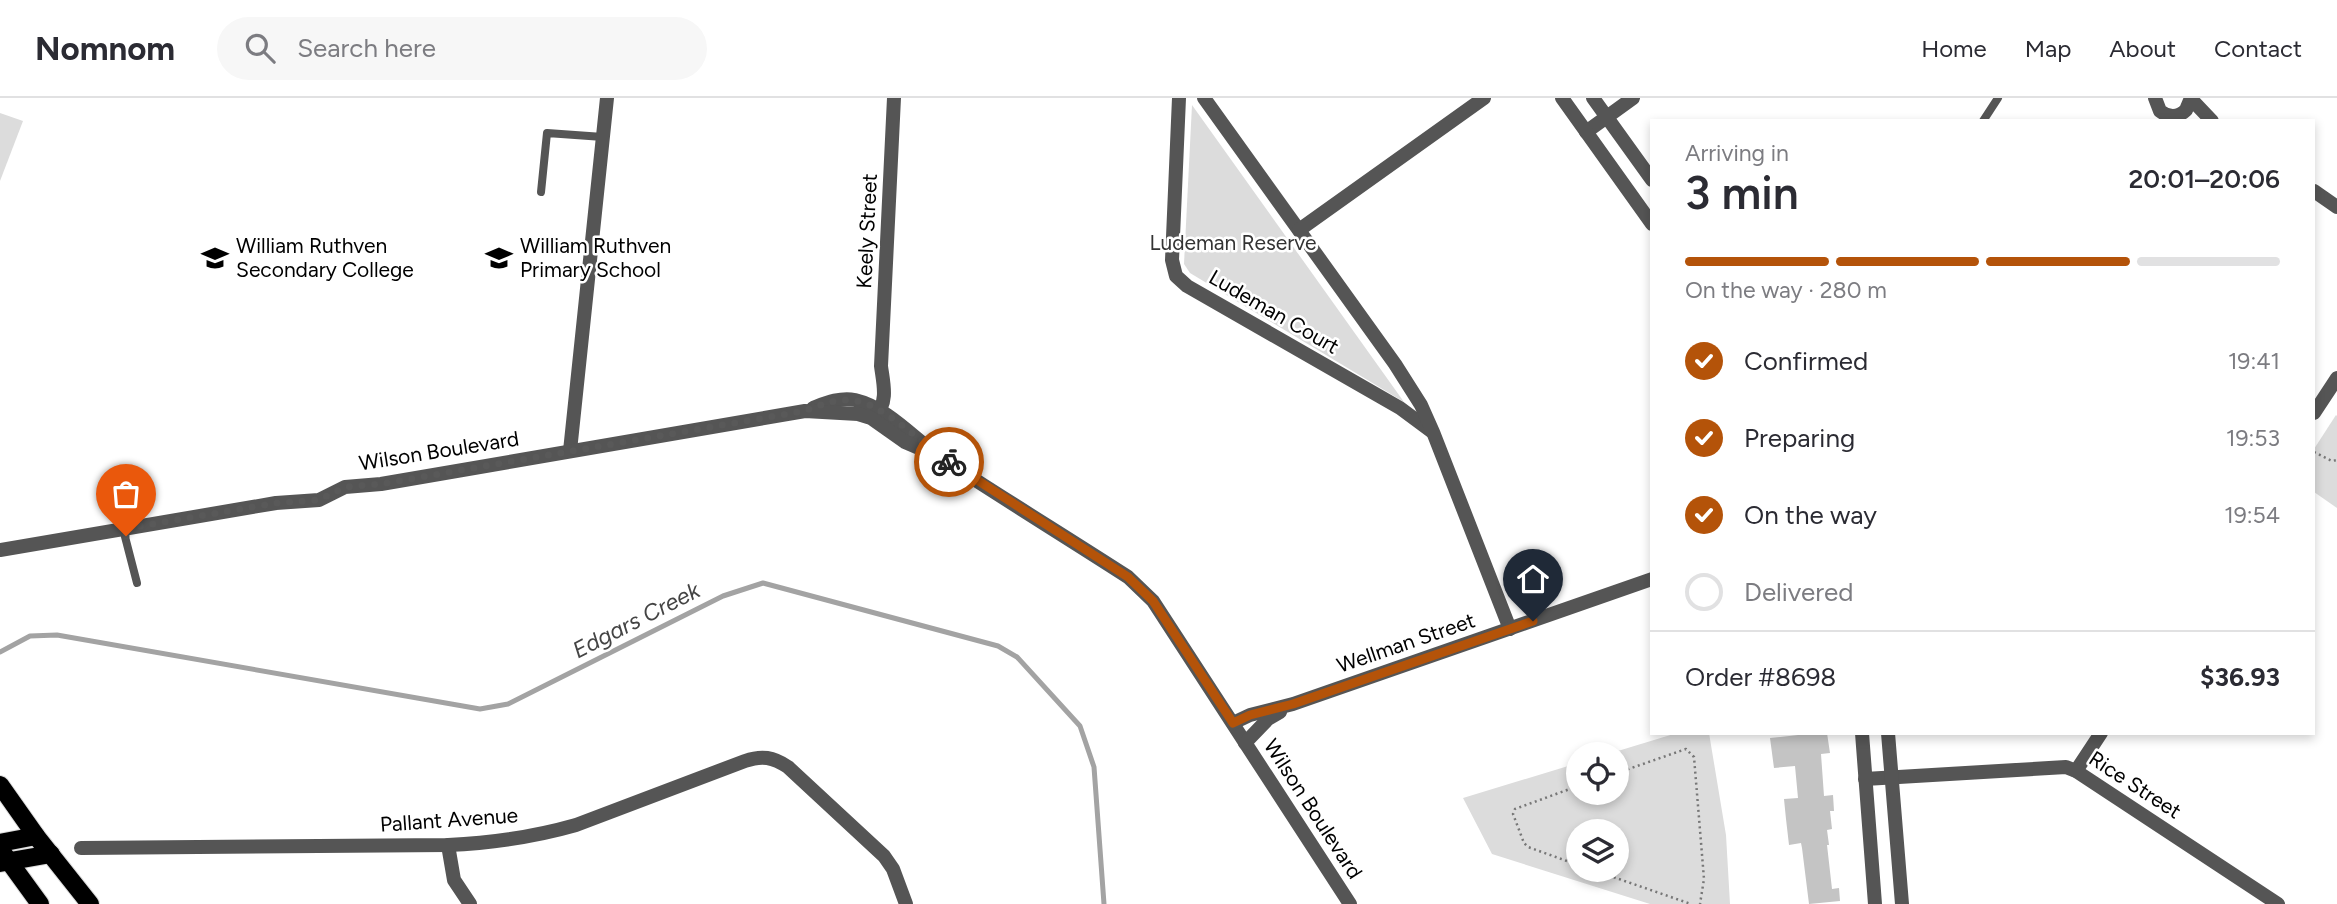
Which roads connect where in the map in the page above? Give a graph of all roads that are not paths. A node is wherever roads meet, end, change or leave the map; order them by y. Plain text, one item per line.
1 (607, 98) edge
2 (894, 98) edge
3 (1179, 98) edge
4 (1204, 98) edge
5 (1483, 98) edge
6 (1562, 98) edge
7 (1593, 98) edge
8 (1633, 98) edge
9 (1998, 98) edge
10 (2155, 99) edge
11 (2191, 99) edge
12 (1607, 117) junction
13 (2176, 117) edge
14 (1984, 119) edge
15 (2150, 119) edge
16 (2210, 119) edge
17 (1586, 132) junction
18 (603, 136) junction
19 (1650, 177) edge
20 (541, 192) dead end
21 (2315, 192) edge
22 (2337, 207) edge
23 (1650, 221) edge
24 (1299, 230) junction
25 (2337, 378) edge
26 (2315, 411) edge
27 (873, 412) junction
28 (1433, 432) junction
29 (570, 451) junction
30 (123, 529) junction
31 (0, 551) edge
32 (1650, 580) edge
33 (137, 583) dead end
34 (1510, 629) junction
35 (1293, 704) junction
36 (1233, 723) junction
37 (1862, 735) edge
38 (1888, 735) edge
39 (2100, 735) edge
40 (1245, 743) junction
41 (2076, 771) junction
42 (1892, 777) junction
43 (1866, 779) junction
44 (0, 785) edge
45 (36, 836) junction
46 (0, 843) edge
47 (448, 845) junction
48 (81, 848) dead end
49 (51, 854) junction
50 (3, 857) edge
51 (40, 904) edge
52 (90, 904) edge
53 (470, 904) edge
54 (906, 904) edge
55 (1350, 904) edge
56 (1875, 904) edge
57 (1902, 904) edge
58 (2278, 904) edge

1 - 18 street
2 - 27 street, Keely Street
3 - 28 street, Ludeman Court
4 - 24 street, Ludeman Court
5 - 24 street
6 - 17 street
7 - 12 street
8 - 12 street
9 - 14 lane
10 - 13 street
10 - 15 street
11 - 13 street
11 - 16 street
12 - 17 street
12 - 19 street
17 - 23 street
18 - 20 lane
18 - 29 street
21 - 22 street
24 - 28 street, Ludeman Court
25 - 26 street
27 - 29 street, Wilson Boulevard
27 - 36 street, Wilson Boulevard
28 - 34 street, Ludeman Court
29 - 30 street, Wilson Boulevard
30 - 31 street, Wilson Boulevard
30 - 33 lane
32 - 34 street, Wellman Street
34 - 35 street, Wellman Street
35 - 36 street, Wellman Street
35 - 40 street, Wellman Street
36 - 40 street, Wilson Boulevard
37 - 43 street
38 - 42 street
39 - 41 street
40 - 55 street, Wilson Boulevard
41 - 42 street, Rice Street
41 - 58 street, Rice Street
42 - 43 street, Rice Street
42 - 57 street
43 - 56 street
44 - 45 main road
45 - 46 main road
45 - 49 main road
47 - 48 street, Pallant Avenue
47 - 53 street
47 - 54 street, Pallant Avenue
49 - 50 main road
49 - 52 main road
50 - 51 main road

